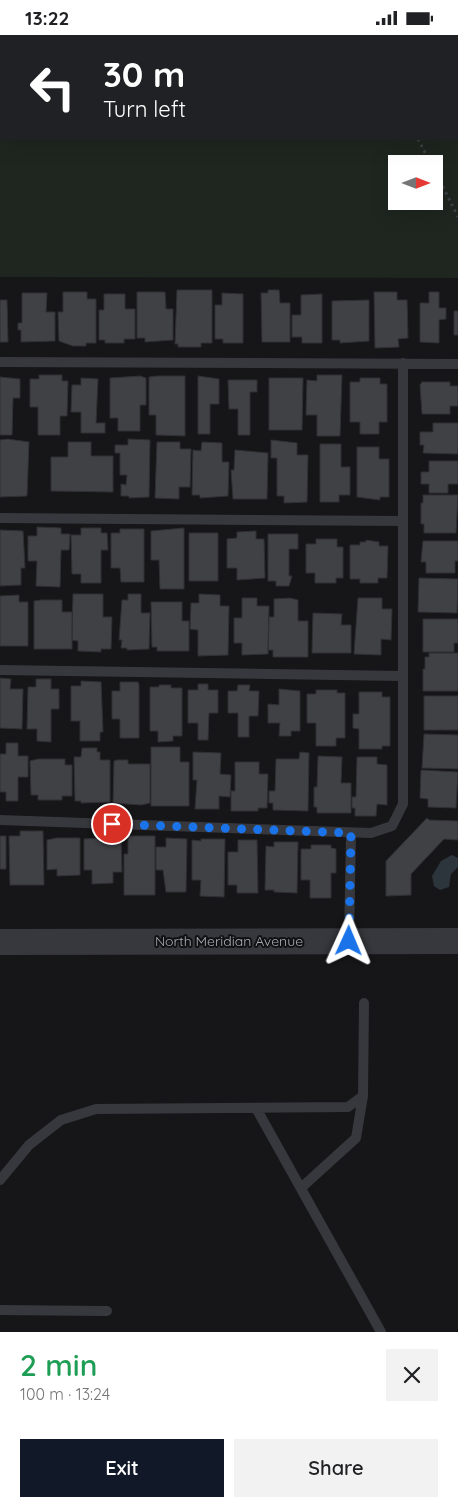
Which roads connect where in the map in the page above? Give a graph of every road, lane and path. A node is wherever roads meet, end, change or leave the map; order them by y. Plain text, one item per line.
1 (419, 140) edge
2 (426, 155) edge
3 (443, 187) edge
4 (458, 217) edge
5 (0, 362) edge
6 (403, 363) junction
7 (458, 364) edge
8 (0, 518) edge
9 (403, 521) junction
10 (0, 669) edge
11 (403, 676) junction
12 (0, 820) edge
13 (351, 833) junction
14 (349, 941) junction
15 (458, 941) edge
16 (0, 942) edge
17 (364, 1003) dead end
18 (363, 1096) junction
19 (256, 1108) junction
20 (1, 1175) edge
21 (301, 1188) junction
22 (0, 1310) edge
23 (107, 1311) dead end
24 (381, 1332) edge

1 - 2 path
3 - 4 path
5 - 6 lane
6 - 7 lane
6 - 9 lane
8 - 9 lane
9 - 11 lane
10 - 11 lane
11 - 13 lane
12 - 13 lane
13 - 14 lane
14 - 15 street, North Meridian Avenue
14 - 16 street, North Meridian Avenue
17 - 18 lane
18 - 19 lane
18 - 21 lane
19 - 20 lane
19 - 21 lane
21 - 24 lane
22 - 23 lane

